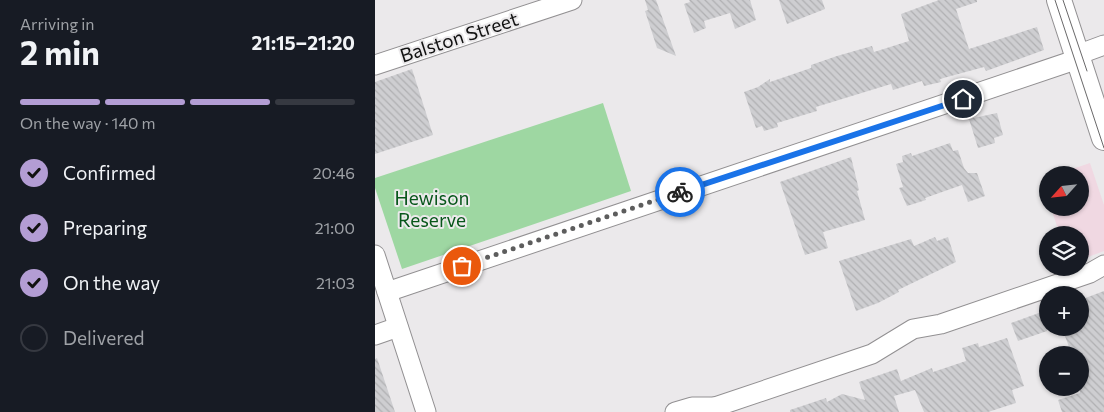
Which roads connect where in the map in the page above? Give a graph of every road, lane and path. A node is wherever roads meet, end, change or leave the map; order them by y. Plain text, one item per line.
1 (572, 0) edge
2 (1059, 0) edge
3 (1104, 45) edge
4 (1077, 57) junction
5 (375, 65) edge
6 (1104, 138) edge
7 (375, 255) edge
8 (1099, 270) edge
9 (387, 292) junction
10 (398, 327) junction
11 (375, 335) edge
12 (710, 410) edge
13 (426, 412) edge
14 (675, 412) edge

1 - 5 street, Balston Street
2 - 4 main road
3 - 4 street
4 - 6 main road
4 - 9 street
7 - 9 street
8 - 12 street
9 - 10 street
10 - 11 street
10 - 13 street
12 - 14 street

